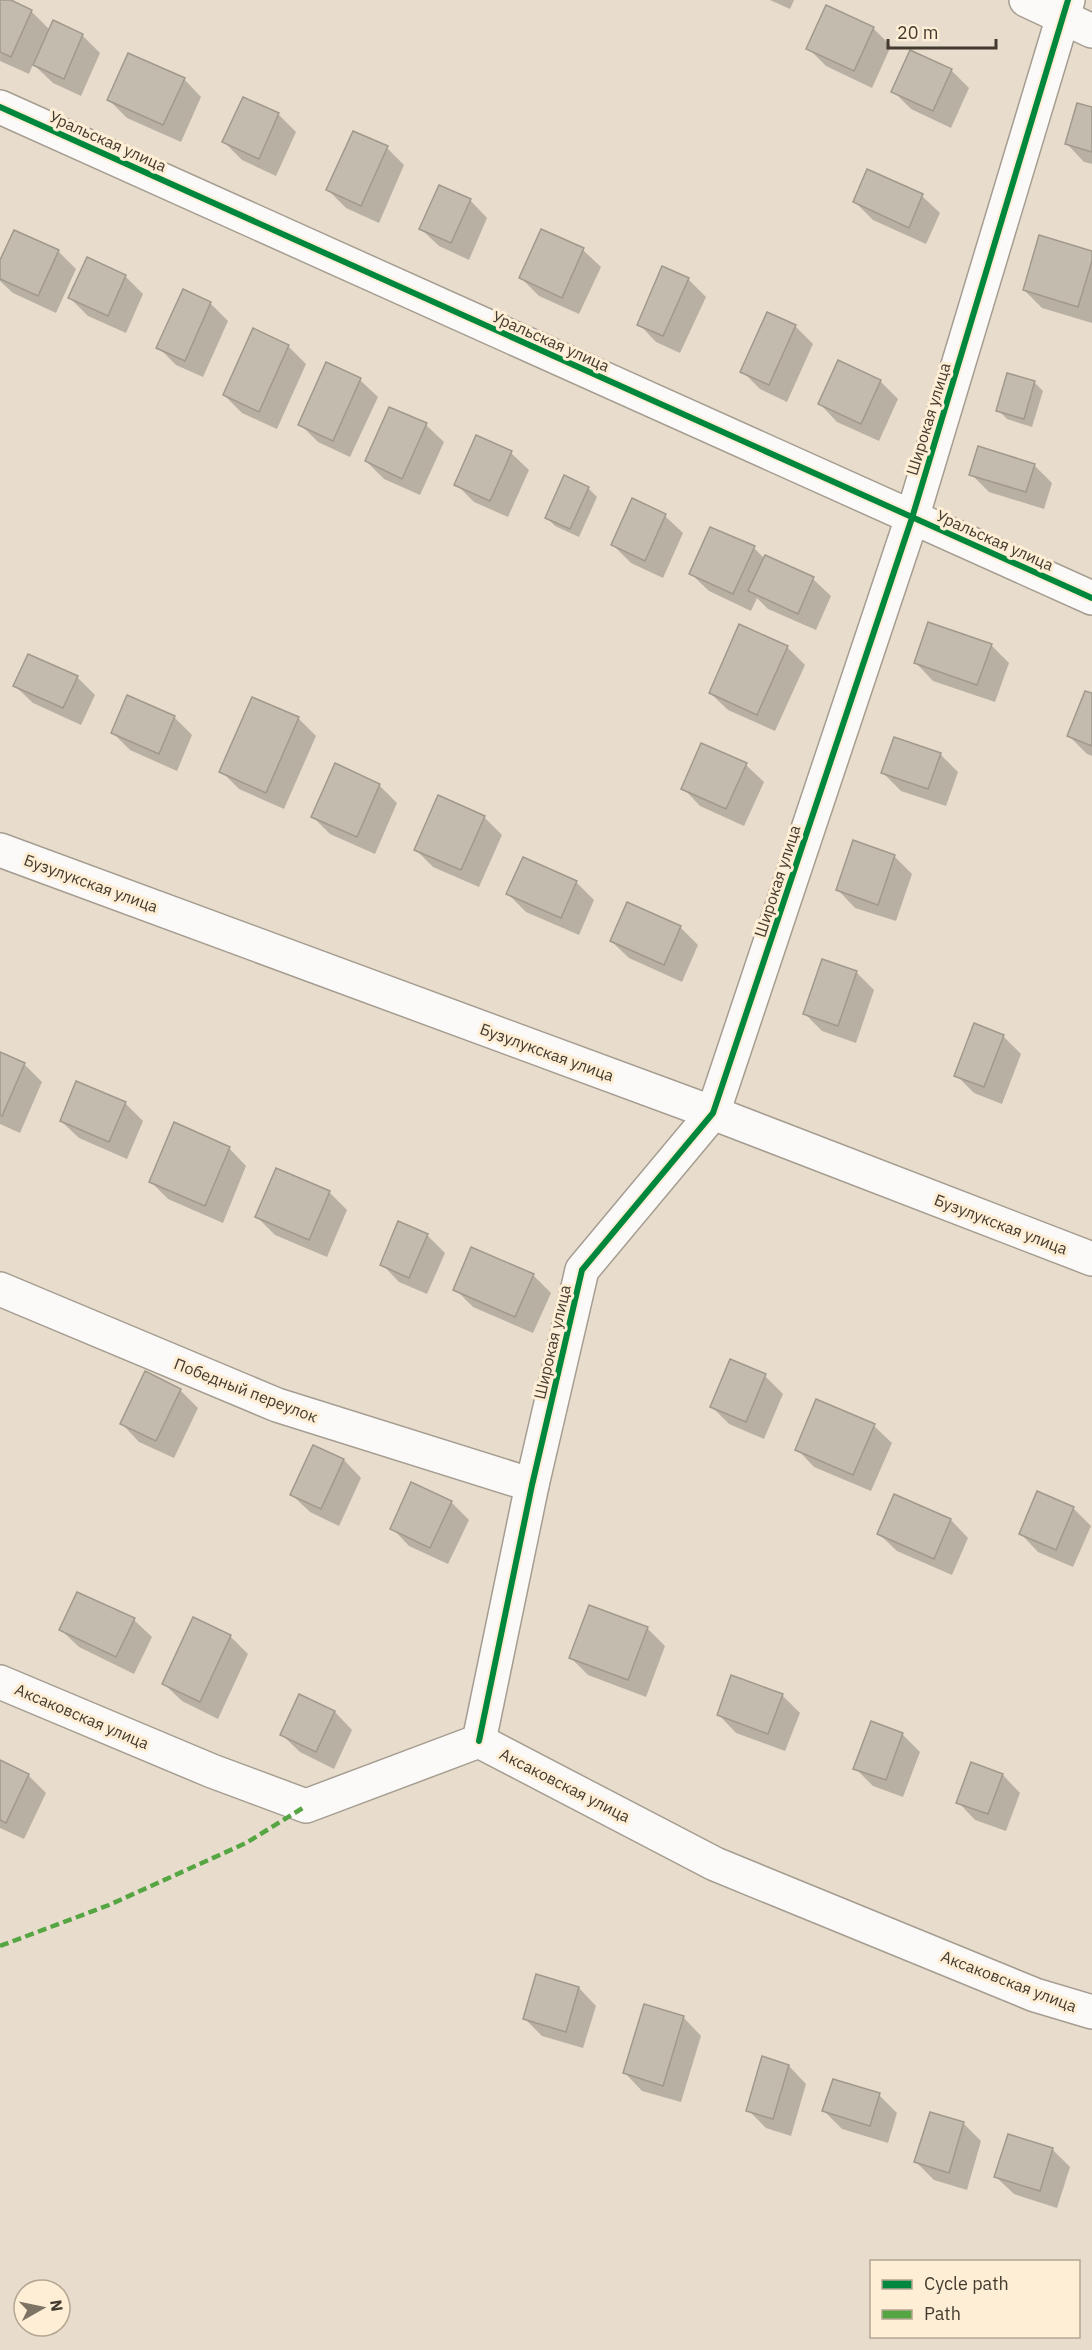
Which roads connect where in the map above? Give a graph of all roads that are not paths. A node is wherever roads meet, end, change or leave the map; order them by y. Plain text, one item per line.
1 (1026, 0) edge
2 (1065, 9) edge
3 (1092, 31) edge
4 (0, 107) edge
5 (912, 518) junction
6 (1092, 598) edge
7 (0, 850) edge
8 (713, 1113) junction
9 (1092, 1259) edge
10 (0, 1289) edge
11 (532, 1485) junction
12 (0, 1682) edge
13 (479, 1741) junction
14 (1092, 2012) edge

1 - 2 street
2 - 3 street
2 - 5 street, Широкая улица
4 - 5 street, Уральская улица
5 - 6 street, Уральская улица
5 - 8 street, Широкая улица
7 - 8 street, Бузулукская улица
8 - 9 street, Бузулукская улица
8 - 11 street, Широкая улица
10 - 11 street, Победный переулок
11 - 13 street, Широкая улица
12 - 13 street, Аксаковская улица
13 - 14 street, Аксаковская улица

